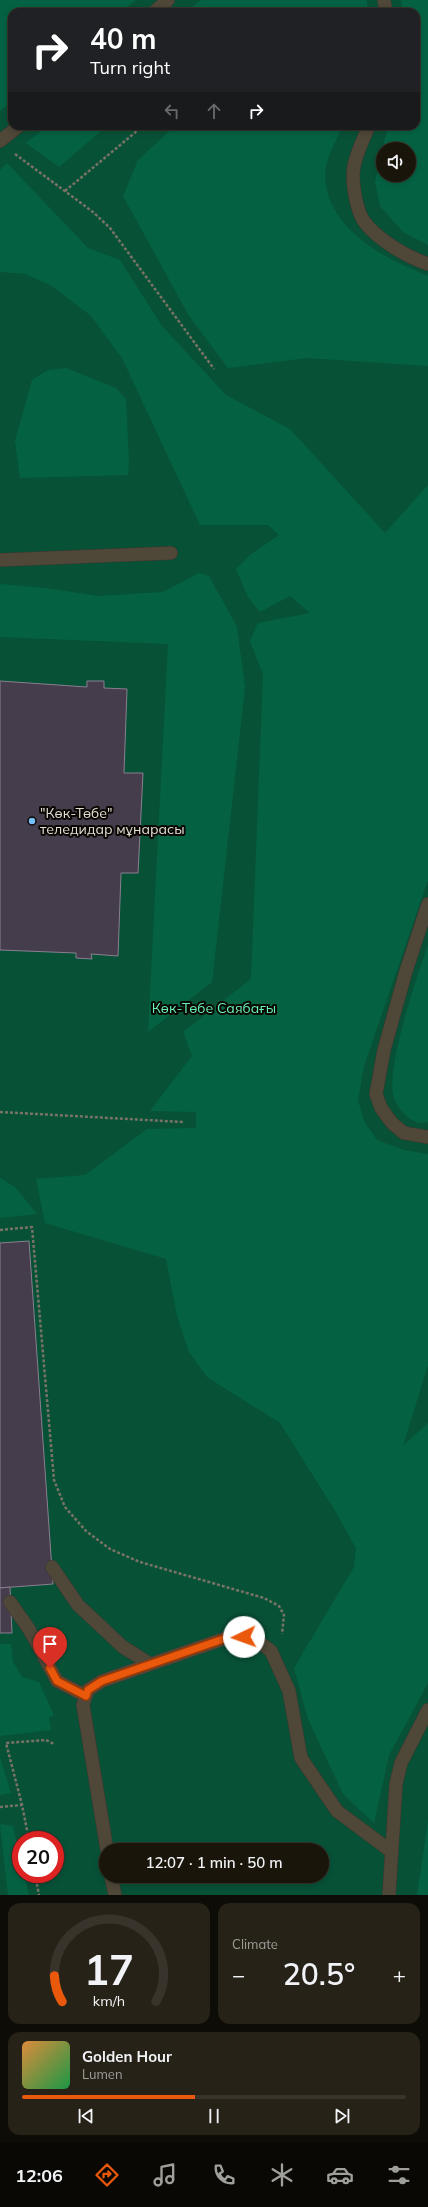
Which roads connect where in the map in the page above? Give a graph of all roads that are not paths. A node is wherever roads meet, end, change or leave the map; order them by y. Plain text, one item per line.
1 (168, 0) edge
2 (159, 8) edge
3 (14, 130) edge
4 (367, 130) edge
5 (0, 141) edge
6 (428, 264) edge
7 (171, 553) dead end
8 (0, 560) edge
9 (428, 904) edge
10 (428, 1137) edge
11 (52, 1567) dead end
12 (10, 1602) dead end
13 (150, 1664) junction
14 (86, 1696) junction
15 (428, 1710) edge
16 (106, 1843) edge
17 (392, 1852) junction
18 (113, 1883) edge
19 (115, 1895) edge
20 (389, 1895) edge

1 - 2 lane
3 - 5 lane
4 - 6 lane
7 - 8 lane
9 - 10 lane
11 - 13 lane
12 - 14 lane
13 - 14 lane
13 - 17 lane
14 - 16 lane
15 - 17 lane
17 - 20 lane
18 - 19 lane

